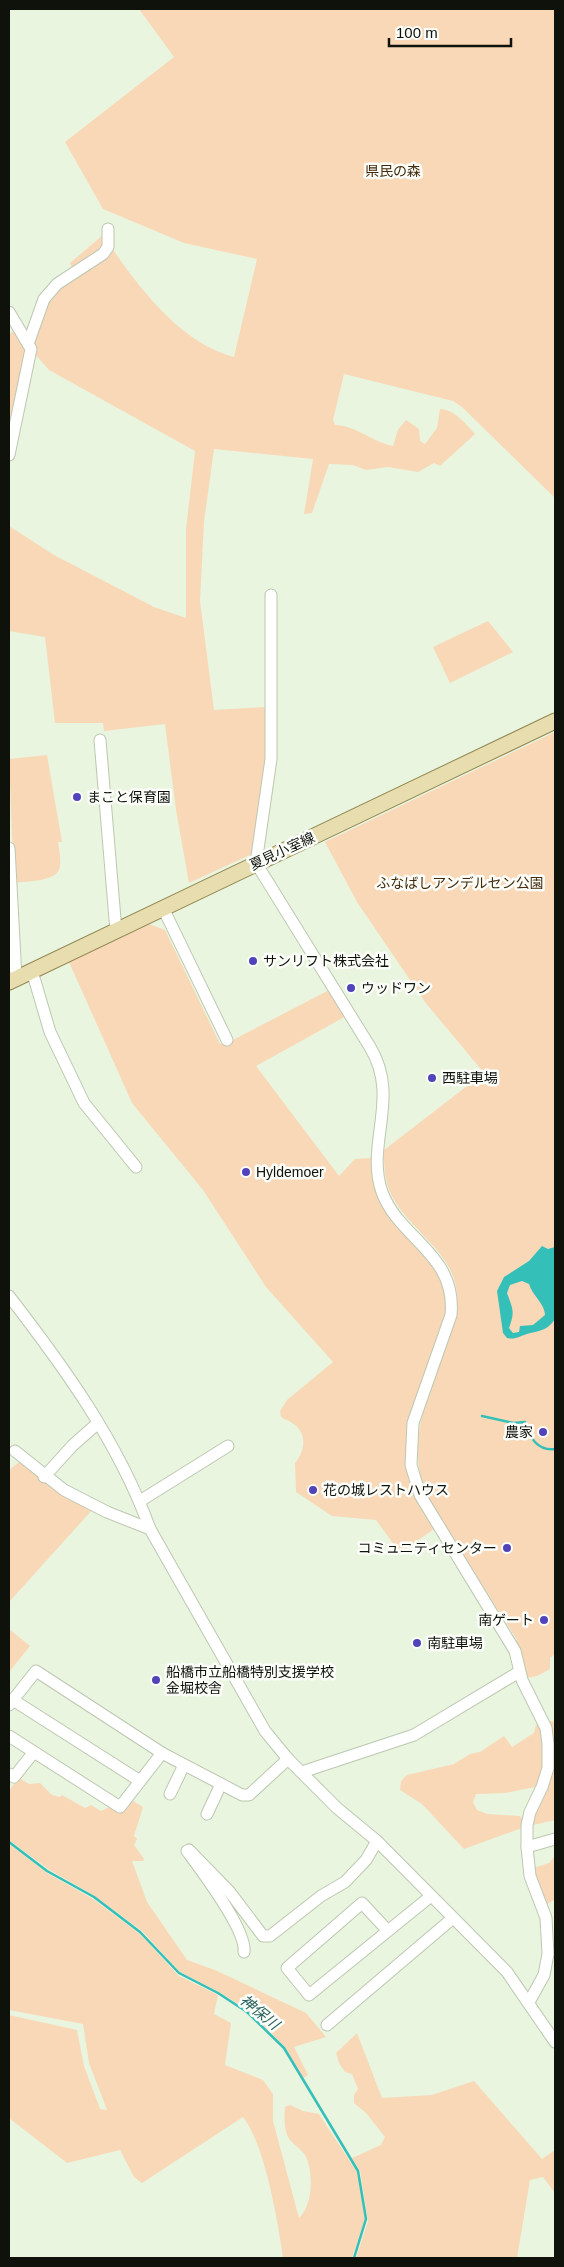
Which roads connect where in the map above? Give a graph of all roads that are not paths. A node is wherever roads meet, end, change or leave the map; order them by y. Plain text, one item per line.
1 (108, 229) dead end
2 (9, 312) edge
3 (28, 344) junction
4 (9, 455) edge
5 (271, 595) dead end
6 (555, 721) edge
7 (100, 740) dead end
8 (9, 848) edge
9 (256, 863) junction
10 (163, 908) junction
11 (116, 931) junction
12 (32, 971) junction
13 (12, 980) edge
14 (227, 1040) dead end
15 (136, 1167) dead end
16 (9, 1296) edge
17 (98, 1423) junction
18 (228, 1446) dead end
19 (15, 1450) dead end
20 (44, 1477) junction
21 (140, 1501) junction
22 (150, 1529) junction
23 (519, 1672) junction
24 (11, 1702) edge
25 (9, 1736) edge
26 (34, 1752) junction
27 (162, 1753) junction
28 (288, 1759) junction
29 (184, 1765) junction
30 (302, 1772) junction
31 (9, 1774) edge
32 (140, 1781) junction
33 (221, 1784) junction
34 (170, 1794) dead end
35 (208, 1814) dead end
36 (555, 1838) edge
37 (377, 1841) junction
38 (527, 1847) junction
39 (431, 1896) junction
40 (453, 1918) junction
41 (388, 1931) junction
42 (244, 1952) dead end
43 (530, 2002) junction
44 (326, 2025) dead end
45 (555, 2042) edge

1 - 3 street
2 - 3 street
3 - 4 street
5 - 9 street
6 - 9 main road, 夏見小室線
7 - 11 street
8 - 13 street
9 - 10 main road, 夏見小室線
9 - 23 street
10 - 11 main road, 夏見小室線
10 - 14 street
11 - 12 main road, 夏見小室線
12 - 13 main road, 夏見小室線
12 - 15 street
16 - 17 street
17 - 20 street
17 - 21 street
18 - 21 street
19 - 20 street
20 - 22 street
21 - 22 street
22 - 28 street
23 - 30 street
23 - 38 street
24 - 27 street
24 - 32 street
25 - 26 street
26 - 31 street
26 - 32 street
27 - 29 street
27 - 32 street
28 - 30 street
28 - 33 street
29 - 33 street
29 - 34 street
30 - 37 street
33 - 35 street
36 - 38 street
37 - 39 street
37 - 42 street
38 - 43 street
39 - 40 street
39 - 41 street
40 - 43 street
40 - 44 street
41 - 41 street
43 - 45 street

